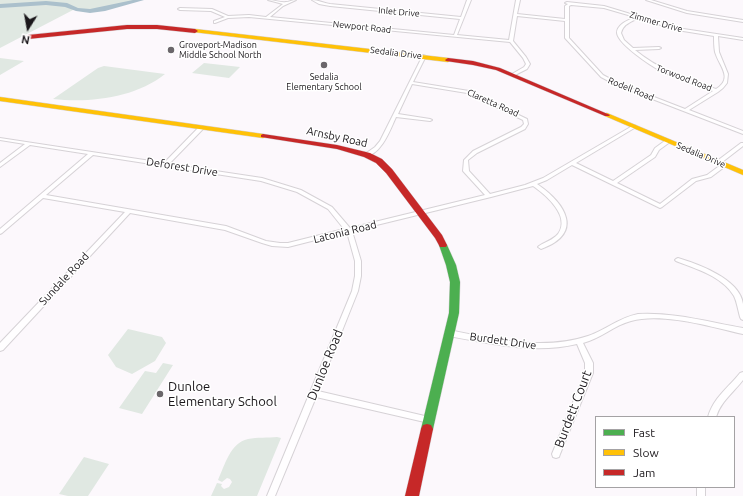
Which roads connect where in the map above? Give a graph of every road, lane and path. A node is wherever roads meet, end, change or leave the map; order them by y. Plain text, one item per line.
1 (270, 0) edge
2 (294, 0) edge
3 (314, 0) edge
4 (469, 0) edge
5 (518, 0) edge
6 (648, 0) edge
7 (285, 3) junction
8 (568, 3) joint
9 (180, 9) dead end
10 (515, 15) junction
11 (228, 17) junction
12 (267, 18) junction
13 (462, 18) junction
14 (637, 18) junction
15 (567, 20) junction
16 (743, 21) edge
17 (215, 22) dead end
18 (455, 36) junction
19 (716, 36) junction
20 (28, 37) dead end
21 (743, 39) edge
22 (511, 41) junction
23 (659, 48) dead end
24 (632, 49) junction
25 (424, 56) junction
26 (513, 75) junction
27 (411, 83) junction
28 (717, 91) junction
29 (0, 99) edge
30 (685, 111) junction
31 (395, 115) junction
32 (430, 120) dead end
33 (526, 122) junction
34 (533, 122) dead end
35 (634, 126) junction
36 (200, 128) junction
37 (743, 133) edge
38 (0, 139) edge
39 (668, 141) junction
40 (30, 143) junction
41 (743, 144) edge
42 (92, 153) junction
43 (367, 155) junction
44 (572, 163) junction
45 (722, 163) junction
46 (0, 165) edge
47 (165, 165) junction
48 (743, 172) edge
49 (613, 183) junction
50 (534, 184) junction
51 (42, 196) junction
52 (489, 196) junction
53 (129, 211) junction
54 (421, 213) junction
55 (349, 231) junction
56 (0, 232) edge
57 (541, 247) dead end
58 (678, 260) dead end
59 (743, 317) edge
60 (743, 331) edge
61 (449, 333) junction
62 (579, 341) junction
63 (0, 348) edge
64 (743, 375) edge
65 (313, 393) junction
66 (712, 416) edge
67 (429, 420) junction
68 (556, 454) dead end
69 (271, 496) edge
70 (412, 496) edge

1 - 7 street
2 - 7 street
3 - 13 street, Inlet Drive
4 - 13 street
5 - 10 street
6 - 16 street
7 - 12 street
8 - 14 street, Zimmer Drive
8 - 15 street, Rodell Road
9 - 11 street
10 - 15 street
10 - 22 street
11 - 12 street, Newport Road
11 - 17 street, Newport Road
12 - 18 street, Newport Road
13 - 18 street
14 - 19 street, Zimmer Drive
14 - 24 street, Torwood Road
15 - 30 street, Rodell Road
18 - 22 street, Newport Road
19 - 21 street, Zimmer Drive
19 - 28 street
20 - 25 street, Sedalia Drive
22 - 26 street
23 - 24 street
24 - 28 street, Torwood Road
25 - 26 street, Sedalia Drive
25 - 27 street
26 - 35 street, Sedalia Drive
27 - 31 street
27 - 33 street, Claretta Road
28 - 30 street
29 - 36 street, Arnsby Road
30 - 37 street, Rodell Road
31 - 32 street
31 - 43 street
33 - 34 street
33 - 52 street, Claretta Road
35 - 39 street, Sedalia Drive
35 - 44 street, Latonia Road
36 - 43 street, Arnsby Road
36 - 47 street
38 - 40 street, Deforest Drive
39 - 45 street, Sedalia Drive
39 - 49 street
40 - 42 street, Deforest Drive
40 - 46 street
41 - 45 street
42 - 47 street, Deforest Drive
42 - 51 street
43 - 54 street, Arnsby Road
44 - 49 street
44 - 50 street, Latonia Road
45 - 48 street, Sedalia Drive
45 - 49 street
47 - 55 street, Deforest Drive
50 - 52 street, Latonia Road
50 - 57 street
51 - 53 street, Latonia Road
51 - 56 street
52 - 54 street, Latonia Road
53 - 55 street, Latonia Road
53 - 63 street, Sundale Road
54 - 55 street, Latonia Road
54 - 61 street, Arnsby Road
55 - 65 street, Dunloe Road
58 - 59 street
60 - 62 street, Burdett Drive
61 - 62 street, Burdett Drive
61 - 67 street, Arnsby Road
62 - 68 street, Burdett Court
64 - 66 street
65 - 67 street
65 - 69 street, Dunloe Road
67 - 70 street, Arnsby Road

